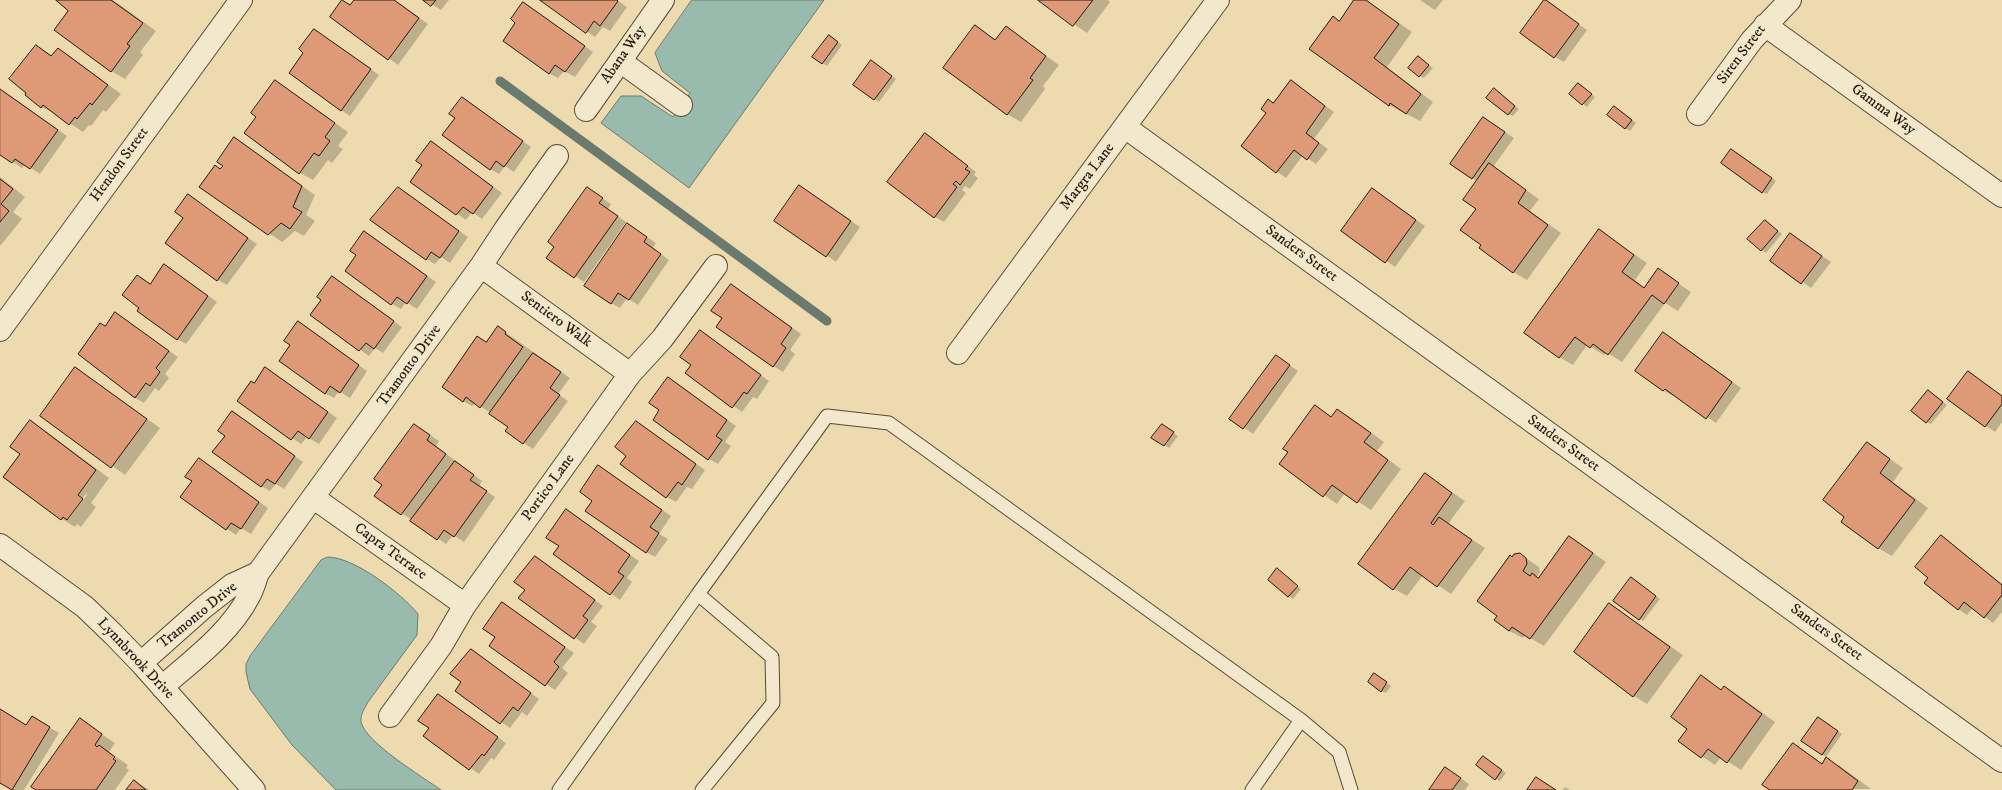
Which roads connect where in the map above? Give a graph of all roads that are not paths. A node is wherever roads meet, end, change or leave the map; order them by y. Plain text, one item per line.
1 (241, 0) edge
2 (663, 0) edge
3 (1218, 0) edge
4 (1790, 0) edge
5 (1765, 24) junction
6 (620, 61) junction
7 (681, 104) dead end
8 (586, 110) dead end
9 (1698, 114) dead end
10 (1125, 127) junction
11 (557, 156) dead end
12 (2002, 196) edge
13 (481, 266) junction
14 (716, 266) dead end
15 (0, 330) edge
16 (958, 352) dead end
17 (630, 374) junction
18 (314, 498) junction
19 (0, 545) edge
20 (258, 573) junction
21 (698, 594) junction
22 (465, 605) junction
23 (141, 663) junction
24 (162, 687) junction
25 (390, 716) dead end
26 (1301, 720) junction
27 (2002, 760) edge
28 (254, 790) edge
29 (559, 790) edge
30 (702, 790) edge
31 (1252, 790) edge
32 (1351, 790) edge

1 - 15 street, Hendon Street
2 - 6 street, Abana Way
3 - 10 street, Margra Lane
4 - 5 street, Siren Street
5 - 9 street, Siren Street
5 - 12 street, Gamma Way
6 - 7 street
6 - 8 street, Abana Way
10 - 16 street, Margra Lane
10 - 27 street, Sanders Street
11 - 13 street, Tramonto Drive
13 - 17 street, Sentiero Walk
13 - 18 street, Tramonto Drive
14 - 17 street, Portico Lane
17 - 22 street, Portico Lane
18 - 20 street, Tramonto Drive
18 - 22 street, Capra Terrace
19 - 23 street, Lynnbrook Drive
20 - 23 street, Tramonto Drive
20 - 24 street, Tramonto Drive
21 - 26 lane
21 - 29 lane
21 - 30 lane
22 - 25 street, Portico Lane
23 - 24 street, Lynnbrook Drive
24 - 28 street, Lynnbrook Drive
26 - 31 lane
26 - 32 lane

